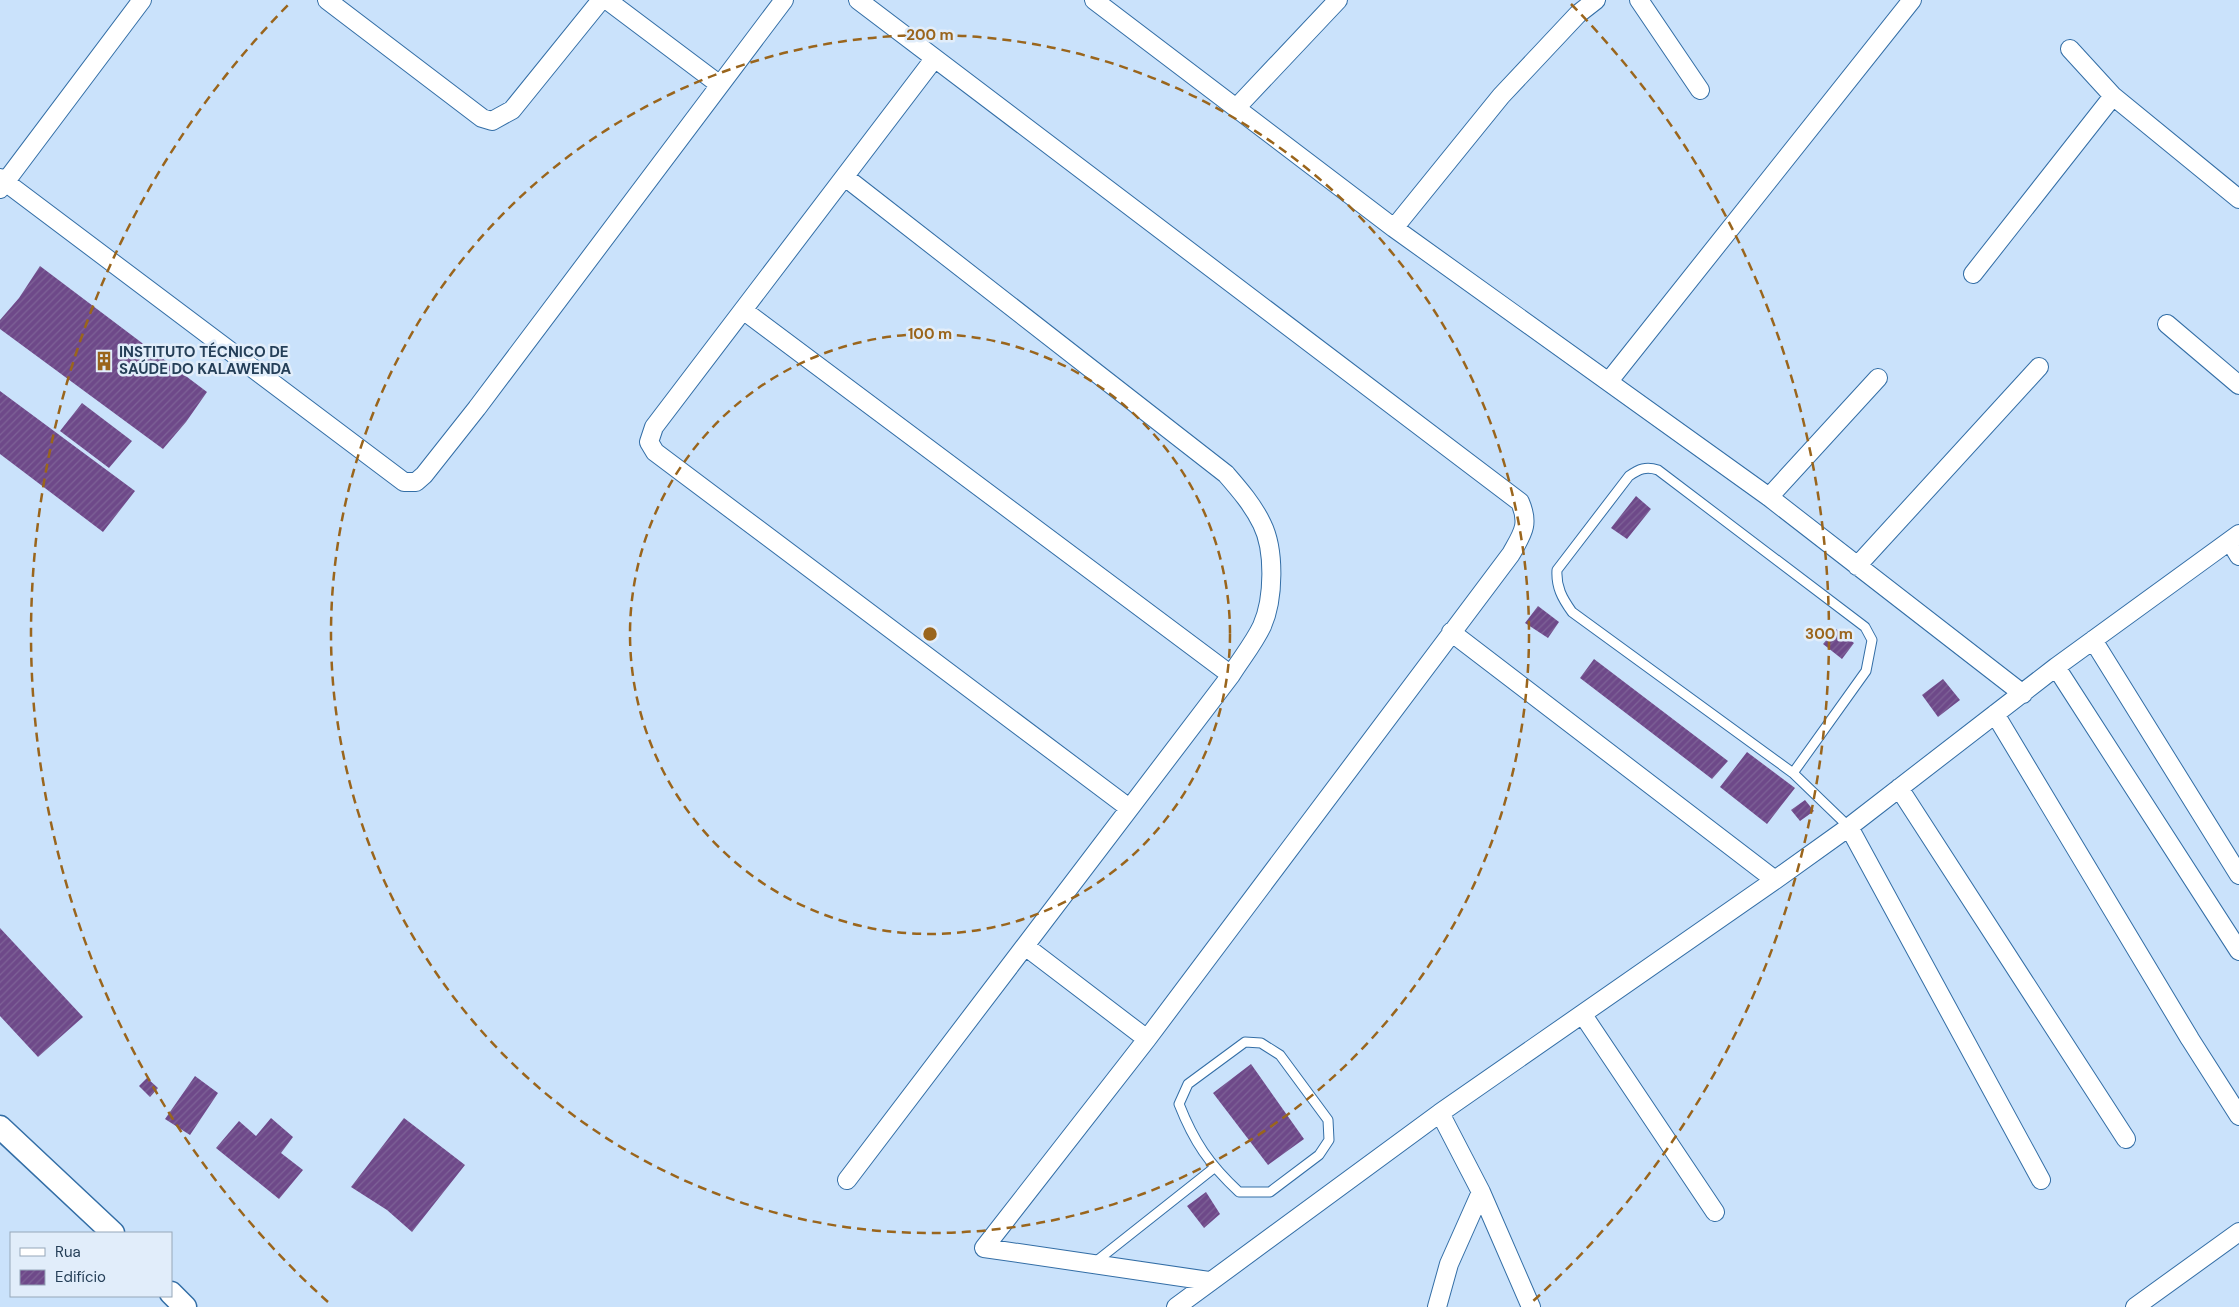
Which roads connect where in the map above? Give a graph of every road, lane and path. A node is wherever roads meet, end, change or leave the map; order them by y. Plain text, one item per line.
1 (142, 0) edge
2 (327, 0) edge
3 (601, 0) edge
4 (607, 0) edge
5 (784, 0) edge
6 (858, 0) edge
7 (1094, 0) edge
8 (1338, 0) edge
9 (1596, 0) edge
10 (1639, 0) edge
11 (1912, 0) edge
12 (2070, 49) dead end
13 (934, 59) junction
14 (720, 85) junction
15 (1700, 90) dead end
16 (2114, 96) junction
17 (1236, 108) junction
18 (844, 177) junction
19 (2, 183) edge
20 (2239, 199) edge
21 (1394, 228) junction
22 (1973, 274) dead end
23 (743, 310) junction
24 (2167, 324) dead end
25 (2039, 367) dead end
26 (1878, 378) dead end
27 (1609, 381) junction
28 (2239, 385) edge
29 (1769, 497) junction
30 (2234, 538) edge
31 (2239, 556) edge
32 (1857, 566) junction
33 (1451, 632) junction
34 (2093, 640) junction
35 (2056, 667) junction
36 (1230, 675) junction
37 (2022, 694) junction
38 (1996, 714) junction
39 (1793, 773) junction
40 (1899, 788) junction
41 (1129, 808) junction
42 (1849, 827) junction
43 (2239, 875) edge
44 (1775, 880) junction
45 (1025, 946) junction
46 (2239, 951) edge
47 (1583, 1015) junction
48 (1147, 1039) junction
49 (1440, 1113) junction
50 (2239, 1116) edge
51 (0, 1127) edge
52 (2126, 1139) dead end
53 (1214, 1168) junction
54 (846, 1180) dead end
55 (2041, 1180) dead end
56 (1481, 1192) junction
57 (1715, 1212) dead end
58 (112, 1232) edge
59 (2239, 1232) edge
60 (1094, 1263) junction
61 (1209, 1281) junction
62 (172, 1294) edge
63 (184, 1307) edge
64 (1176, 1307) edge
65 (1437, 1307) edge
66 (1531, 1307) edge
67 (2135, 1307) edge

1 - 19 street
2 - 3 street
4 - 14 street
5 - 14 street
6 - 13 street
7 - 17 street
8 - 17 street
9 - 21 street
10 - 15 street
11 - 27 street
12 - 16 street
13 - 18 street
13 - 33 street
14 - 19 street
16 - 20 street
16 - 22 street
17 - 21 street
18 - 23 street
18 - 36 street
21 - 27 street
23 - 36 street
23 - 41 street
24 - 28 street
25 - 32 street
26 - 29 street
27 - 29 street
29 - 32 street
30 - 31 street
30 - 34 street
32 - 37 street
33 - 44 street
33 - 48 street
34 - 35 street
34 - 43 street
35 - 37 street
35 - 46 street
36 - 41 street
37 - 38 street
38 - 40 street
38 - 50 street
39 - 39 lane
39 - 42 lane
40 - 42 street
40 - 52 street
41 - 45 street
42 - 44 street
42 - 55 street
44 - 47 street
45 - 48 street
45 - 54 street
47 - 49 street
47 - 57 street
48 - 60 street
49 - 56 street
49 - 61 street
51 - 58 street
53 - 53 lane
53 - 60 lane
56 - 65 street
56 - 66 street
59 - 67 street
60 - 61 street
61 - 64 street
62 - 63 street

